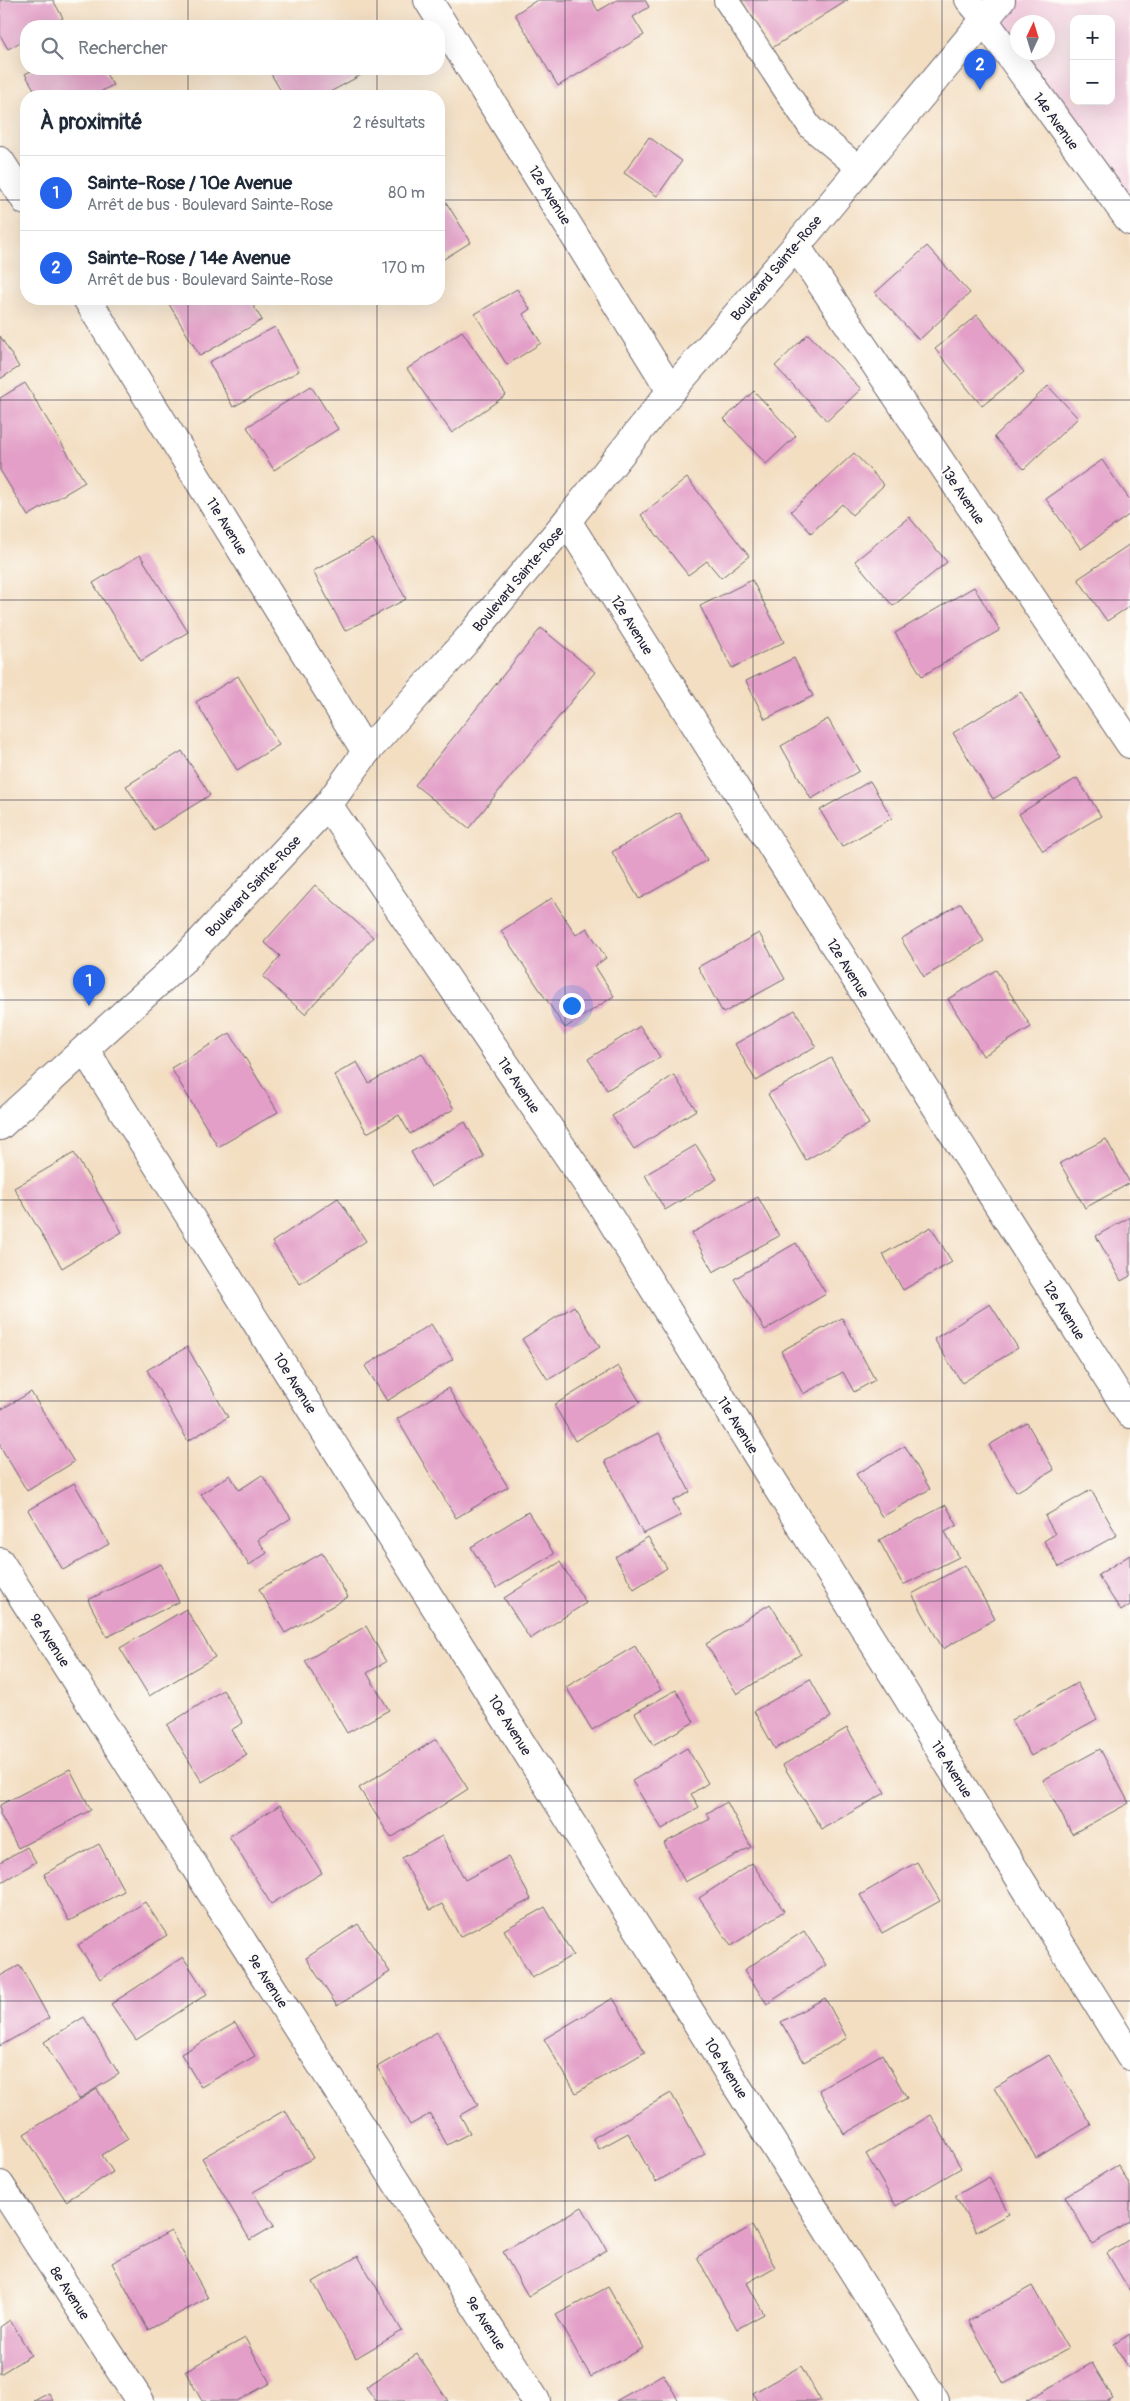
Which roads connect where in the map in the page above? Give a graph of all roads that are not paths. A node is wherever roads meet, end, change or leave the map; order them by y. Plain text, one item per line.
1 (428, 0) edge
2 (726, 0) edge
3 (984, 7) edge
4 (440, 20) edge
5 (445, 27) edge
6 (0, 161) edge
7 (860, 169) junction
8 (20, 192) edge
9 (1130, 221) edge
10 (796, 246) junction
11 (91, 305) edge
12 (672, 391) junction
13 (567, 521) junction
14 (1130, 744) edge
15 (366, 752) junction
16 (328, 806) junction
17 (85, 1050) junction
18 (0, 1126) edge
19 (1130, 1414) edge
20 (0, 1562) edge
21 (1130, 2056) edge
22 (0, 2185) edge
23 (140, 2401) edge
24 (536, 2401) edge
25 (935, 2401) edge

1 - 4 street, 12e Avenue
2 - 7 lane
3 - 7 street, Boulevard Sainte-Rose
3 - 9 street, 14e Avenue
5 - 12 street, 12e Avenue
6 - 8 street
7 - 10 street, Boulevard Sainte-Rose
10 - 12 street, Boulevard Sainte-Rose
10 - 14 street, 13e Avenue
11 - 15 street, 11e Avenue
12 - 13 street, Boulevard Sainte-Rose
13 - 15 street, Boulevard Sainte-Rose
13 - 19 street, 12e Avenue
15 - 16 street, Boulevard Sainte-Rose
16 - 17 street, Boulevard Sainte-Rose
16 - 21 street, 11e Avenue
17 - 18 street, Boulevard Sainte-Rose
17 - 25 street, 10e Avenue
20 - 24 street, 9e Avenue
22 - 23 street, 8e Avenue

